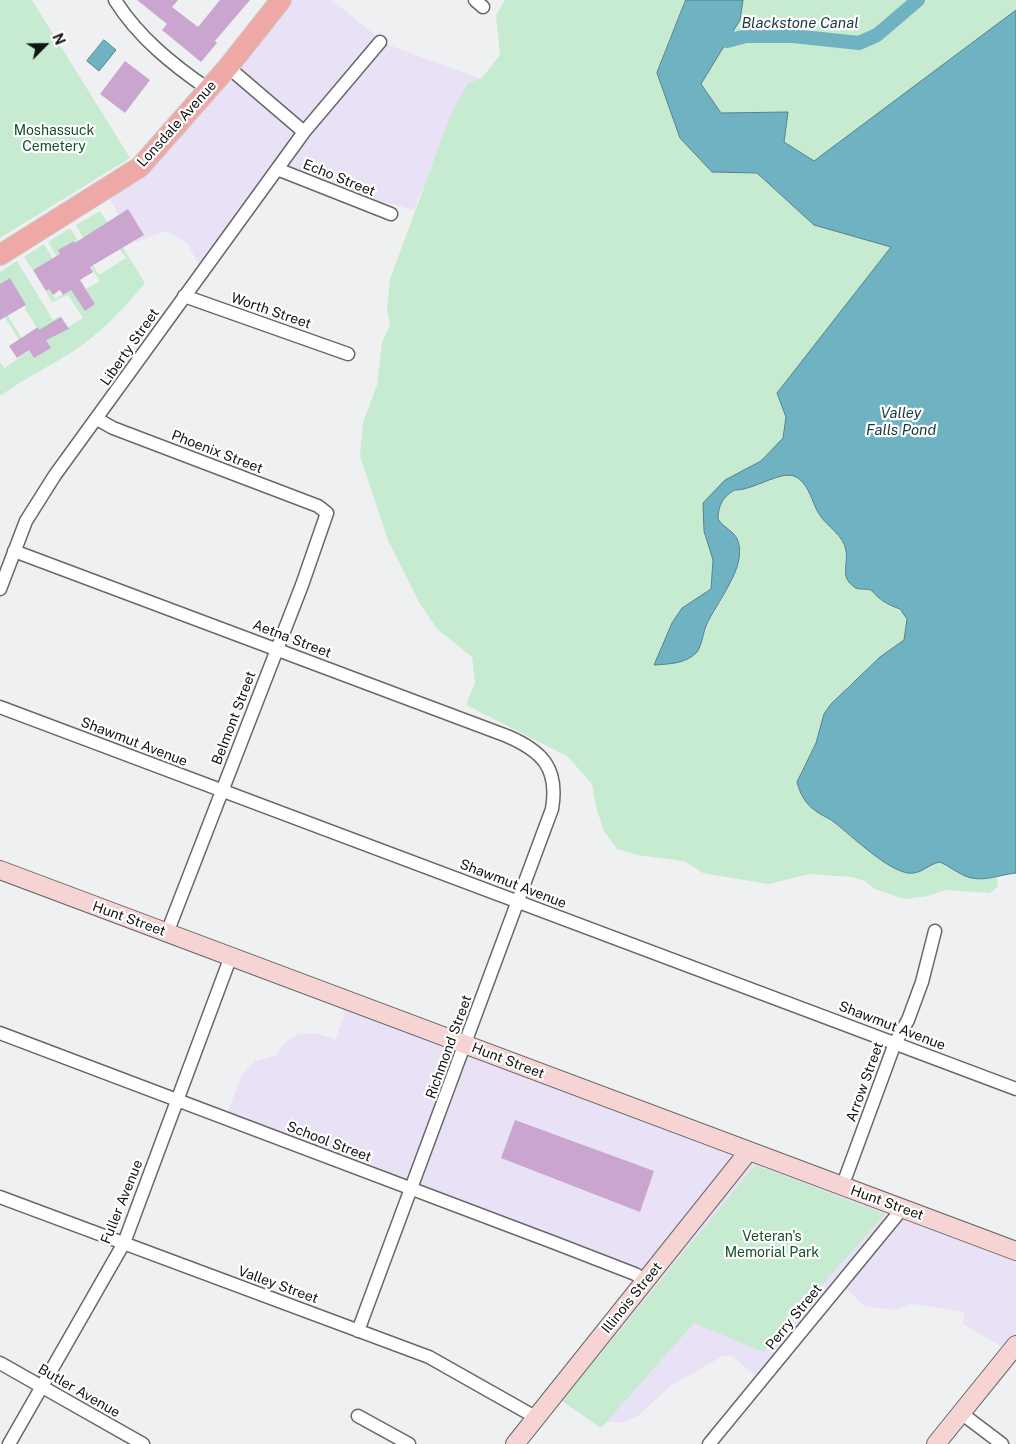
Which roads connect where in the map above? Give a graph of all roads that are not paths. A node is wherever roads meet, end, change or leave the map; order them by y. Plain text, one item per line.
1 (115, 0) edge
2 (281, 0) edge
3 (380, 42) dead end
4 (228, 67) junction
5 (208, 89) junction
6 (304, 132) junction
7 (277, 170) junction
8 (391, 214) dead end
9 (0, 255) edge
10 (184, 296) junction
11 (348, 354) dead end
12 (97, 419) junction
13 (327, 513) joint
14 (14, 551) junction
15 (0, 589) edge
16 (276, 648) junction
17 (0, 707) edge
18 (549, 771) joint
19 (222, 792) junction
20 (0, 870) edge
21 (518, 902) junction
22 (935, 931) dead end
23 (167, 933) junction
24 (231, 956) junction
25 (0, 1033) edge
26 (895, 1043) junction
27 (465, 1045) junction
28 (1016, 1089) edge
29 (178, 1101) junction
30 (748, 1152) junction
31 (842, 1187) junction
32 (412, 1190) junction
33 (0, 1197) edge
34 (902, 1209) junction
35 (124, 1243) junction
36 (1016, 1251) edge
37 (646, 1280) junction
38 (358, 1331) junction
39 (1016, 1345) edge
40 (0, 1363) edge
41 (42, 1388) junction
42 (961, 1414) junction
43 (358, 1416) dead end
44 (537, 1418) junction
45 (9, 1444) edge
46 (143, 1444) edge
47 (409, 1444) edge
48 (515, 1444) edge
49 (709, 1444) edge
50 (936, 1444) edge
51 (1002, 1444) edge

1 - 5 street
2 - 4 main road, Lonsdale Avenue
3 - 6 street, Liberty Street
4 - 5 main road, Lonsdale Avenue
4 - 6 street
5 - 9 main road, Lonsdale Avenue
6 - 7 street, Liberty Street
7 - 8 street, Echo Street
7 - 10 street, Liberty Street
10 - 11 street, Worth Street
10 - 12 street, Liberty Street
12 - 13 street, Phoenix Street
12 - 14 street, Liberty Street
13 - 16 street, Belmont Street
14 - 15 street, Liberty Street
14 - 16 street, Aetna Street
16 - 18 street, Aetna Street
16 - 19 street, Belmont Street
17 - 19 street, Shawmut Avenue
18 - 21 street, Richmond Street
19 - 21 street, Shawmut Avenue
19 - 23 street, Belmont Street
20 - 23 main road, Hunt Street
21 - 26 street, Shawmut Avenue
21 - 27 street, Richmond Street
22 - 26 street, Arrow Street
23 - 24 main road, Hunt Street
24 - 27 main road, Hunt Street
24 - 29 street, Fuller Avenue
25 - 29 street, School Street
26 - 28 street, Shawmut Avenue
26 - 31 street, Arrow Street
27 - 30 main road, Hunt Street
27 - 32 street, Richmond Street
29 - 32 street, School Street
29 - 35 street, Fuller Avenue
30 - 31 main road, Hunt Street
30 - 37 main road, Illinois Street
31 - 34 main road, Hunt Street
32 - 37 street, School Street
32 - 38 street, Richmond Street
33 - 35 street, Valley Street
34 - 36 main road, Hunt Street
34 - 49 street, Perry Street
35 - 38 street, Valley Street
35 - 41 street, Fuller Avenue
37 - 44 main road, Illinois Street
38 - 44 street, Valley Street
39 - 42 main road
40 - 41 street, Butler Avenue
41 - 45 street, Fuller Avenue
41 - 46 street, Butler Avenue
42 - 50 main road
42 - 51 street
43 - 47 street
44 - 48 main road, Illinois Street

